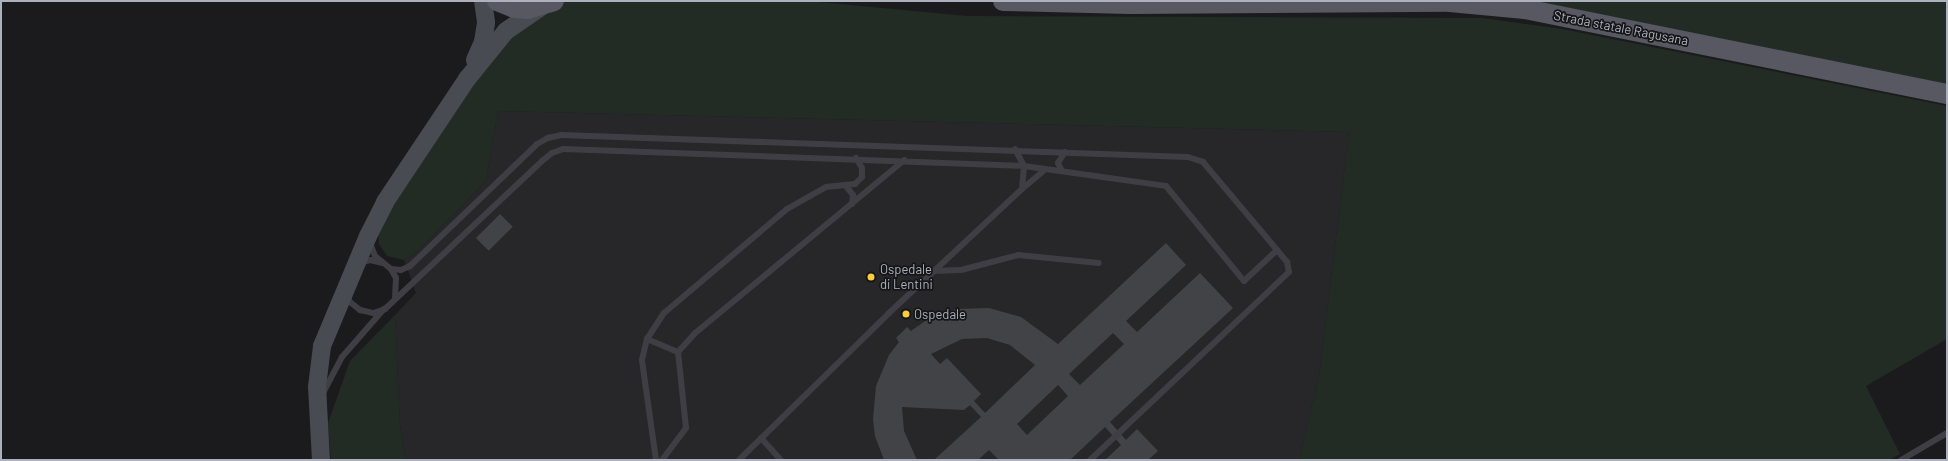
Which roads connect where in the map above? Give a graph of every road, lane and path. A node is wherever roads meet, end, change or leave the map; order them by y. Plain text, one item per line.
1 (483, 1) edge
2 (498, 1) edge
3 (1003, 1) edge
4 (548, 4) edge
5 (468, 79) junction
6 (1947, 94) edge
7 (1015, 149) junction
8 (1066, 152) junction
9 (856, 158) junction
10 (904, 160) junction
11 (1024, 166) junction
12 (1046, 169) junction
13 (1062, 171) junction
14 (845, 185) junction
15 (1022, 189) junction
16 (852, 204) junction
17 (368, 236) junction
18 (1277, 250) junction
19 (1100, 262) dead end
20 (384, 263) junction
21 (357, 264) junction
22 (391, 269) junction
23 (933, 271) junction
24 (345, 290) junction
25 (394, 299) junction
26 (385, 309) junction
27 (648, 339) junction
28 (678, 352) junction
29 (318, 404) junction
30 (1947, 433) edge
31 (761, 438) junction
32 (321, 460) edge
33 (656, 460) edge
34 (662, 460) edge
35 (739, 460) edge
36 (781, 460) edge
37 (1090, 460) edge
38 (1901, 460) edge

1 - 5 street
2 - 4 main road
3 - 6 main road, Strada statale Ragusana
4 - 5 street
5 - 17 street
7 - 8 lane
7 - 11 lane
7 - 22 lane
8 - 13 lane
8 - 18 lane
9 - 10 lane
9 - 14 lane
9 - 25 lane
10 - 11 lane
10 - 16 lane
11 - 12 lane
11 - 15 lane
12 - 13 lane
12 - 15 lane
13 - 18 lane
14 - 16 lane
14 - 27 lane
15 - 23 lane
16 - 28 lane
17 - 20 lane
17 - 21 street
18 - 37 lane
19 - 23 lane
20 - 21 lane
20 - 22 lane
21 - 24 street
22 - 25 lane
23 - 31 lane
24 - 26 lane
24 - 29 street
25 - 26 lane
26 - 29 lane
27 - 28 lane
27 - 33 lane
28 - 34 lane
29 - 32 street
30 - 38 lane
31 - 35 lane
31 - 36 lane

